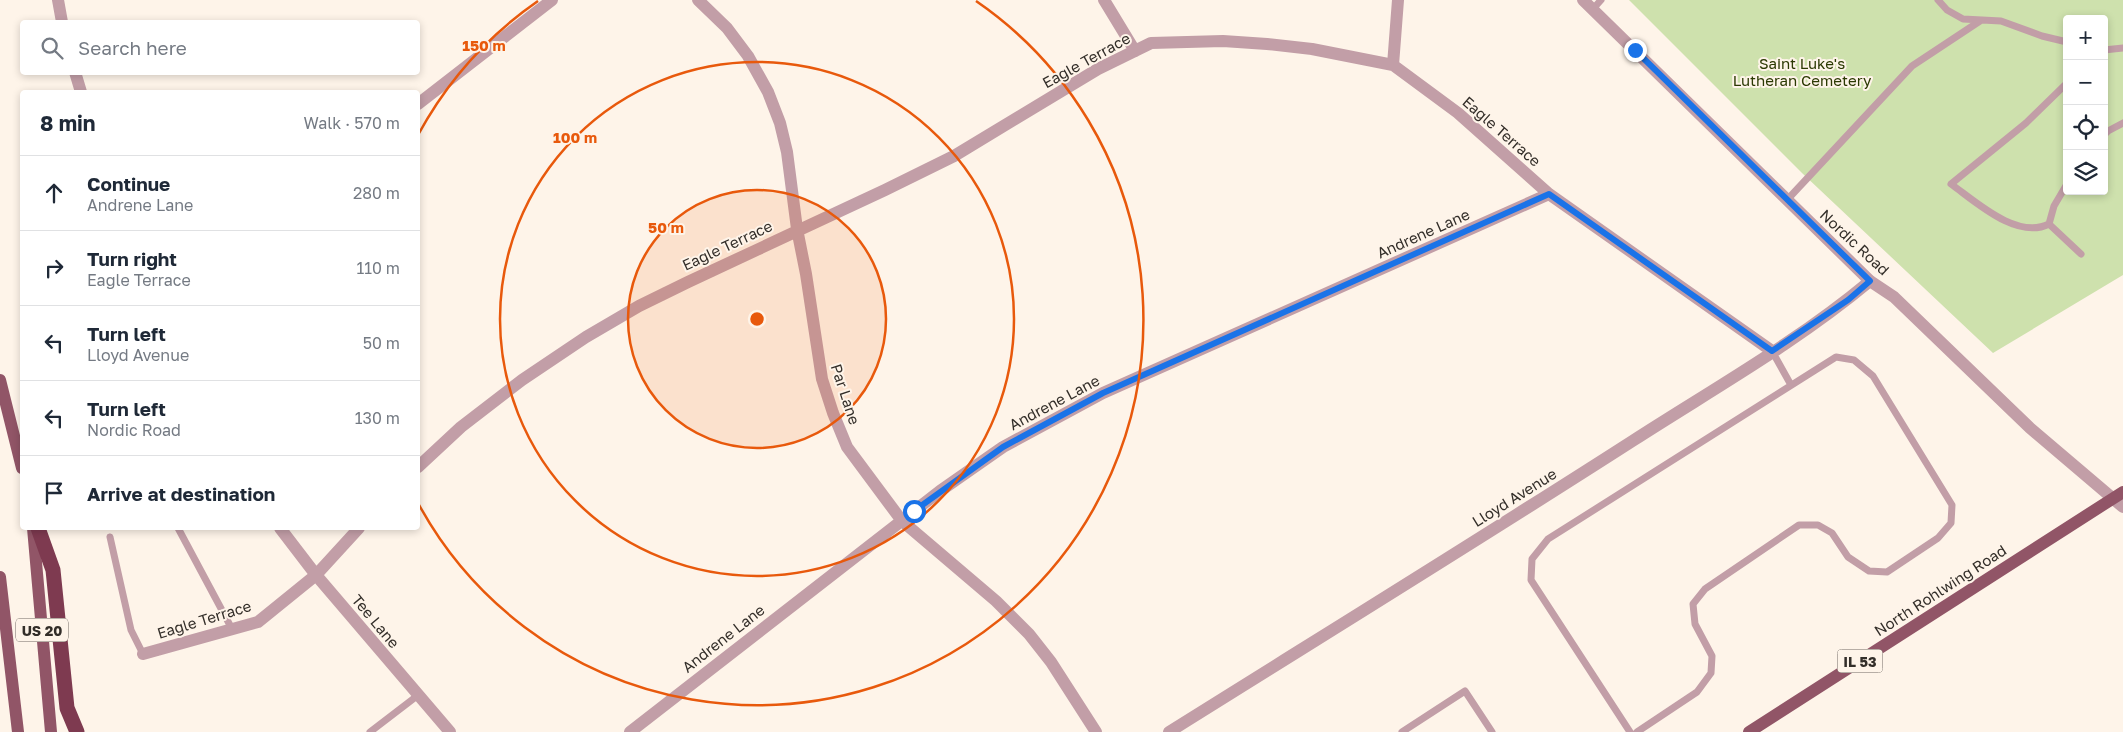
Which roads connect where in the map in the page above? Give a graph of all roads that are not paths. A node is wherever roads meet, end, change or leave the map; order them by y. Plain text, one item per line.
1 (58, 0) edge
2 (552, 0) edge
3 (698, 0) edge
4 (1104, 0) edge
5 (1398, 0) edge
6 (1583, 0) edge
7 (1938, 0) edge
8 (1597, 5) edge
9 (62, 20) edge
10 (1980, 21) junction
11 (2063, 41) edge
12 (2123, 48) edge
13 (2108, 50) edge
14 (1135, 51) junction
15 (1393, 65) junction
16 (76, 75) edge
17 (2063, 87) edge
18 (80, 90) edge
19 (420, 102) edge
20 (2123, 123) edge
21 (2108, 131) edge
22 (2063, 191) edge
23 (1549, 194) junction
24 (1787, 200) junction
25 (2049, 224) junction
26 (797, 229) junction
27 (2082, 254) dead end
28 (1870, 281) junction
29 (1772, 351) junction
30 (0, 380) edge
31 (1792, 385) junction
32 (20, 460) edge
33 (420, 464) edge
34 (2120, 499) edge
35 (902, 521) junction
36 (33, 530) edge
37 (39, 530) edge
38 (179, 530) edge
39 (282, 530) edge
40 (357, 530) edge
41 (110, 537) dead end
42 (316, 575) junction
43 (0, 577) edge
44 (232, 629) junction
45 (143, 654) joint
46 (417, 696) junction
47 (18, 732) edge
48 (51, 732) edge
49 (77, 732) edge
50 (370, 732) edge
51 (450, 732) edge
52 (630, 732) edge
53 (1096, 732) edge
54 (1169, 732) edge
55 (1402, 732) edge
56 (1492, 732) edge
57 (1630, 732) edge
58 (1638, 732) edge
59 (1749, 732) edge

1 - 9 street
2 - 19 street
3 - 26 street, Par Lane
4 - 14 street
5 - 15 street
6 - 8 street, Nordic Road
7 - 10 lane
8 - 24 street, Nordic Road
10 - 11 lane
10 - 24 lane
12 - 13 lane
14 - 15 street, Eagle Terrace
14 - 26 street, Eagle Terrace
15 - 23 street, Eagle Terrace
16 - 18 street
17 - 25 lane
20 - 21 lane
22 - 25 lane
23 - 29 street, Eagle Terrace
23 - 35 street, Andrene Lane
24 - 28 street, Nordic Road
25 - 27 lane
26 - 33 street, Eagle Terrace
26 - 35 street, Par Lane
28 - 29 street, Lloyd Avenue
28 - 34 street, Nordic Road
29 - 31 lane
29 - 54 street, Lloyd Avenue
30 - 32 main road
31 - 57 lane
31 - 58 lane
34 - 59 main road, North Rohlwing Road / IL 53
35 - 52 street, Andrene Lane
35 - 53 street, Par Lane
36 - 48 main road, US 20
37 - 49 highway
38 - 44 lane
39 - 42 street, Tee Lane
40 - 42 street, Eagle Terrace
41 - 45 lane
42 - 44 street, Eagle Terrace
42 - 46 street, Tee Lane
43 - 47 main road, US 20
44 - 45 street, Eagle Terrace
46 - 50 lane
46 - 51 street, Tee Lane
55 - 56 lane

